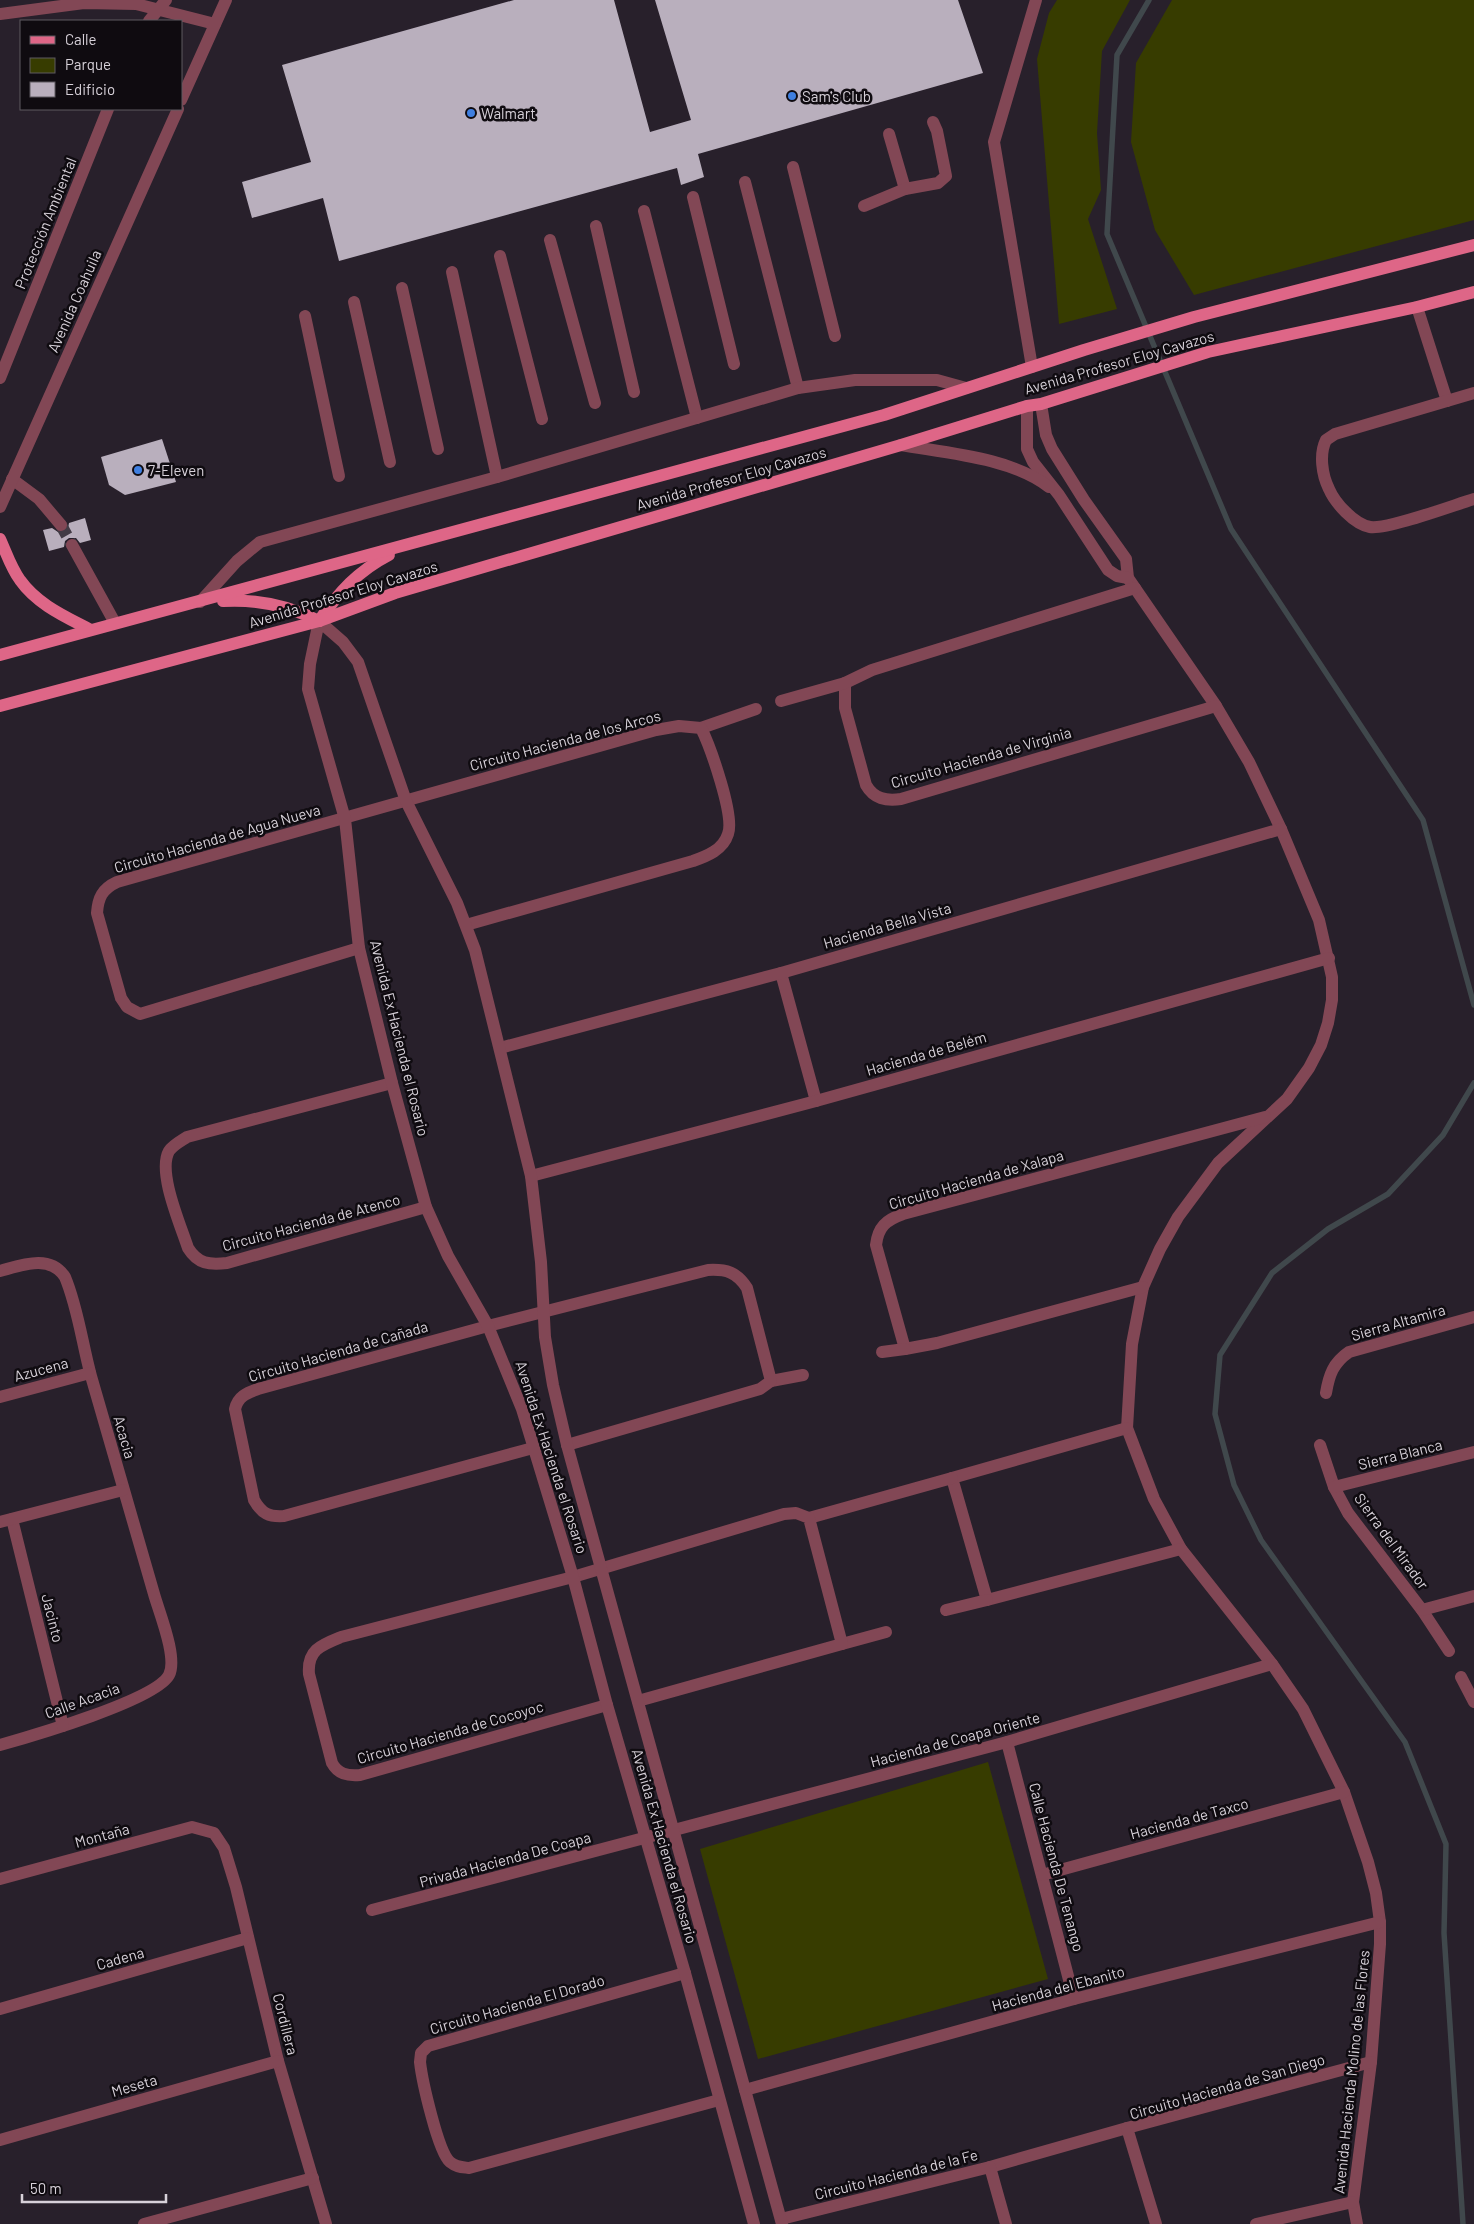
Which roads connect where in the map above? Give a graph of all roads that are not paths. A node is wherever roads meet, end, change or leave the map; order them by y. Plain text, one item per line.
1 (226, 0) edge
2 (1036, 0) edge
3 (162, 4) edge
4 (0, 14) edge
5 (150, 20) edge
6 (216, 24) junction
7 (182, 98) edge
8 (108, 110) edge
9 (178, 110) edge
10 (932, 122) dead end
11 (889, 134) dead end
12 (793, 167) dead end
13 (745, 182) dead end
14 (905, 190) junction
15 (693, 197) dead end
16 (864, 206) dead end
17 (644, 211) dead end
18 (596, 226) dead end
19 (550, 240) dead end
20 (1474, 245) edge
21 (500, 256) dead end
22 (452, 272) dead end
23 (402, 288) dead end
24 (1474, 292) edge
25 (354, 302) dead end
26 (1417, 307) junction
27 (305, 316) dead end
28 (835, 336) dead end
29 (734, 364) dead end
30 (1032, 367) junction
31 (0, 378) edge
32 (798, 388) junction
33 (966, 388) junction
34 (634, 392) dead end
35 (1474, 393) edge
36 (1447, 401) junction
37 (595, 404) dead end
38 (1041, 404) junction
39 (1027, 406) junction
40 (696, 418) junction
41 (542, 419) dead end
42 (902, 445) junction
43 (438, 449) dead end
44 (390, 462) dead end
45 (339, 476) dead end
46 (497, 477) junction
47 (12, 479) junction
48 (1059, 495) junction
49 (1474, 499) edge
50 (0, 507) edge
51 (61, 525) tunnel mouth
52 (0, 538) edge
53 (413, 544) junction
54 (72, 545) tunnel mouth
55 (1131, 583) junction
56 (200, 602) junction
57 (319, 621) junction
58 (115, 623) junction
59 (89, 630) junction
60 (0, 655) edge
61 (844, 683) junction
62 (781, 701) dead end
63 (0, 706) edge
64 (1216, 706) junction
65 (756, 709) dead end
66 (700, 728) junction
67 (406, 801) junction
68 (345, 819) junction
69 (1281, 829) junction
70 (466, 925) junction
71 (359, 948) junction
72 (1329, 958) junction
73 (781, 973) junction
74 (500, 1048) junction
75 (392, 1083) junction
76 (816, 1101) junction
77 (1268, 1117) junction
78 (532, 1176) junction
79 (426, 1207) junction
80 (0, 1271) edge
81 (1143, 1287) junction
82 (545, 1312) junction
83 (1474, 1318) edge
84 (488, 1326) junction
85 (905, 1349) junction
86 (882, 1352) dead end
87 (90, 1372) junction
88 (803, 1375) dead end
89 (771, 1381) junction
90 (1326, 1393) dead end
91 (0, 1397) edge
92 (1127, 1428) junction
93 (567, 1445) junction
94 (1320, 1445) dead end
95 (533, 1448) junction
96 (1474, 1452) edge
97 (952, 1478) junction
98 (1334, 1487) junction
99 (123, 1490) junction
100 (809, 1518) junction
101 (6, 1520) edge
102 (1181, 1549) junction
103 (601, 1568) junction
104 (573, 1577) junction
105 (1474, 1596) edge
106 (988, 1600) junction
107 (946, 1610) dead end
108 (1422, 1610) junction
109 (886, 1632) dead end
110 (842, 1644) junction
111 (1449, 1651) dead end
112 (1272, 1664) junction
113 (170, 1674) joint
114 (1461, 1677) dead end
115 (638, 1701) junction
116 (1474, 1702) edge
117 (606, 1705) junction
118 (63, 1726) junction
119 (1007, 1742) junction
120 (0, 1745) edge
121 (1344, 1792) junction
122 (675, 1831) junction
123 (214, 1832) joint
124 (645, 1840) junction
125 (1042, 1875) junction
126 (0, 1879) edge
127 (372, 1910) dead end
128 (1380, 1922) junction
129 (248, 1938) junction
130 (685, 1973) junction
131 (1074, 1999) junction
132 (0, 2009) edge
133 (278, 2061) junction
134 (1371, 2062) junction
135 (745, 2090) junction
136 (719, 2100) junction
137 (1127, 2128) junction
138 (0, 2140) edge
139 (990, 2168) junction
140 (313, 2178) junction
141 (1354, 2202) junction
142 (782, 2222) edge
143 (144, 2224) edge
144 (326, 2224) edge
145 (754, 2224) edge
146 (1006, 2224) edge
147 (1156, 2224) edge
148 (1256, 2224) edge
149 (1357, 2224) edge

1 - 6 street
2 - 30 street
3 - 4 street
3 - 5 street
3 - 6 street
6 - 7 street
8 - 31 street, Protección Ambiental
9 - 47 street, Avenida Coahuila
10 - 14 street
11 - 14 street
12 - 28 street
13 - 32 street
14 - 16 street
15 - 29 street
17 - 40 street
18 - 34 street
19 - 37 street
20 - 30 main road, Avenida Profesor Eloy Cavazos
21 - 41 street
22 - 46 street
23 - 43 street
24 - 26 main road, Avenida Profesor Eloy Cavazos
25 - 44 street
26 - 36 street
26 - 38 main road, Avenida Profesor Eloy Cavazos
27 - 45 street
30 - 33 main road, Avenida Profesor Eloy Cavazos
32 - 33 street
32 - 40 street
33 - 53 main road, Avenida Profesor Eloy Cavazos
35 - 36 street
36 - 49 street
38 - 39 main road, Avenida Profesor Eloy Cavazos
38 - 55 street, Avenida Hacienda Molino de las Flores
39 - 42 main road, Avenida Profesor Eloy Cavazos
39 - 48 street, Avenida Hacienda Molino de las Flores
40 - 46 street
42 - 48 street
42 - 57 main road, Avenida Profesor Eloy Cavazos
46 - 56 street
47 - 50 street, Avenida Coahuila
47 - 51 street
48 - 55 street, Avenida Hacienda Molino de las Flores
52 - 59 main road
53 - 56 main road, Avenida Profesor Eloy Cavazos
53 - 57 main road
54 - 58 street
55 - 61 street
55 - 64 street, Avenida Hacienda Molino de las Flores
56 - 57 main road
56 - 58 main road, Avenida Profesor Eloy Cavazos
57 - 63 main road, Avenida Profesor Eloy Cavazos
57 - 67 street, Avenida Ex Hacienda el Rosario
57 - 68 street, Avenida Ex Hacienda el Rosario
58 - 59 main road, Avenida Profesor Eloy Cavazos
59 - 60 main road, Avenida Profesor Eloy Cavazos
61 - 62 street
61 - 64 street, Circuito Hacienda de Virginia
64 - 69 street, Avenida Hacienda Molino de las Flores
65 - 66 street
66 - 67 street, Circuito Hacienda de los Arcos
66 - 70 street
67 - 68 street, Circuito Hacienda de Agua Nueva
67 - 70 street, Avenida Ex Hacienda el Rosario
68 - 71 street, Avenida Ex Hacienda el Rosario
68 - 71 street, Circuito Hacienda de Agua Nueva
69 - 72 street, Avenida Hacienda Molino de las Flores
69 - 73 street, Hacienda Bella Vista
70 - 74 street, Avenida Ex Hacienda el Rosario
71 - 75 street, Avenida Ex Hacienda el Rosario
72 - 76 street, Hacienda de Belém
72 - 77 street, Avenida Hacienda Molino de las Flores
73 - 74 street, Hacienda Bella Vista
73 - 76 street
74 - 78 street, Avenida Ex Hacienda el Rosario
75 - 79 street, Avenida Ex Hacienda el Rosario
75 - 79 street, Circuito Hacienda de Atenco
76 - 78 street, Hacienda de Belém
77 - 81 street, Avenida Hacienda Molino de las Flores
77 - 85 street, Circuito Hacienda de Xalapa
78 - 82 street, Avenida Ex Hacienda el Rosario
79 - 84 street, Avenida Ex Hacienda el Rosario
80 - 87 street, Acacia
81 - 85 street
81 - 92 street, Avenida Hacienda Molino de las Flores
82 - 84 street, Circuito Hacienda de Cañada
82 - 89 street, Circuito Hacienda de Cañada
82 - 93 street, Avenida Ex Hacienda el Rosario
83 - 90 street, Sierra Altamira
84 - 95 street, Avenida Ex Hacienda el Rosario
84 - 95 street, Circuito Hacienda de Cañada
85 - 86 street
87 - 91 street, Azucena
87 - 99 street, Acacia
88 - 89 street
89 - 93 street
92 - 97 street
92 - 102 street, Avenida Hacienda Molino de las Flores
93 - 103 street, Avenida Ex Hacienda el Rosario
94 - 98 street, Sierra del Mirador
95 - 104 street, Avenida Ex Hacienda el Rosario
96 - 98 street, Sierra Blanca
97 - 100 street
97 - 106 street
98 - 108 street, Sierra del Mirador
99 - 101 street
99 - 113 street, Acacia
100 - 103 street
100 - 110 street
101 - 118 street, Jacinto
102 - 106 street
102 - 112 street, Avenida Hacienda Molino de las Flores
103 - 104 street
103 - 115 street, Avenida Ex Hacienda el Rosario
104 - 117 street, Avenida Ex Hacienda el Rosario
104 - 117 street, Circuito Hacienda de Cocoyoc
105 - 108 street
106 - 107 street
108 - 111 street, Sierra del Mirador
109 - 110 street
110 - 115 street
112 - 119 street, Hacienda de Coapa Oriente
112 - 121 street, Avenida Hacienda Molino de las Flores
113 - 118 street, Calle Acacia
114 - 116 street
115 - 122 street, Avenida Ex Hacienda el Rosario
117 - 124 street, Avenida Ex Hacienda el Rosario
118 - 120 street, Calle Acacia
119 - 122 street, Hacienda de Coapa Oriente
119 - 125 street, Calle Hacienda De Tenango
121 - 125 street, Hacienda de Taxco
121 - 128 street, Avenida Hacienda Molino de las Flores
122 - 124 street, Hacienda de Coapa Oriente
122 - 135 street, Avenida Ex Hacienda el Rosario
123 - 126 street, Montaña
123 - 129 street, Cordillera
124 - 127 street, Privada Hacienda De Coapa
124 - 130 street, Avenida Ex Hacienda el Rosario
125 - 131 street, Calle Hacienda De Tenango
128 - 131 street, Hacienda del Ebanito
128 - 134 street, Avenida Hacienda Molino de las Flores
129 - 132 street, Cadena
129 - 133 street, Cordillera
130 - 136 street, Avenida Ex Hacienda el Rosario
130 - 136 street, Circuito Hacienda El Dorado
131 - 135 street, Hacienda del Ebanito
133 - 138 street, Meseta
133 - 140 street, Cordillera
134 - 137 street, Circuito Hacienda de San Diego
134 - 141 street, Avenida Hacienda Molino de las Flores
135 - 142 street, Avenida Ex Hacienda el Rosario
136 - 145 street, Avenida Ex Hacienda el Rosario
137 - 139 street
137 - 147 street, Circuito Hacienda de San Diego
139 - 142 street, Circuito Hacienda de la Fe
139 - 146 street, Circuito Hacienda de la Fe
140 - 143 street
140 - 144 street, Cordillera
141 - 148 street
141 - 149 street, Avenida Hacienda Molino de las Flores

